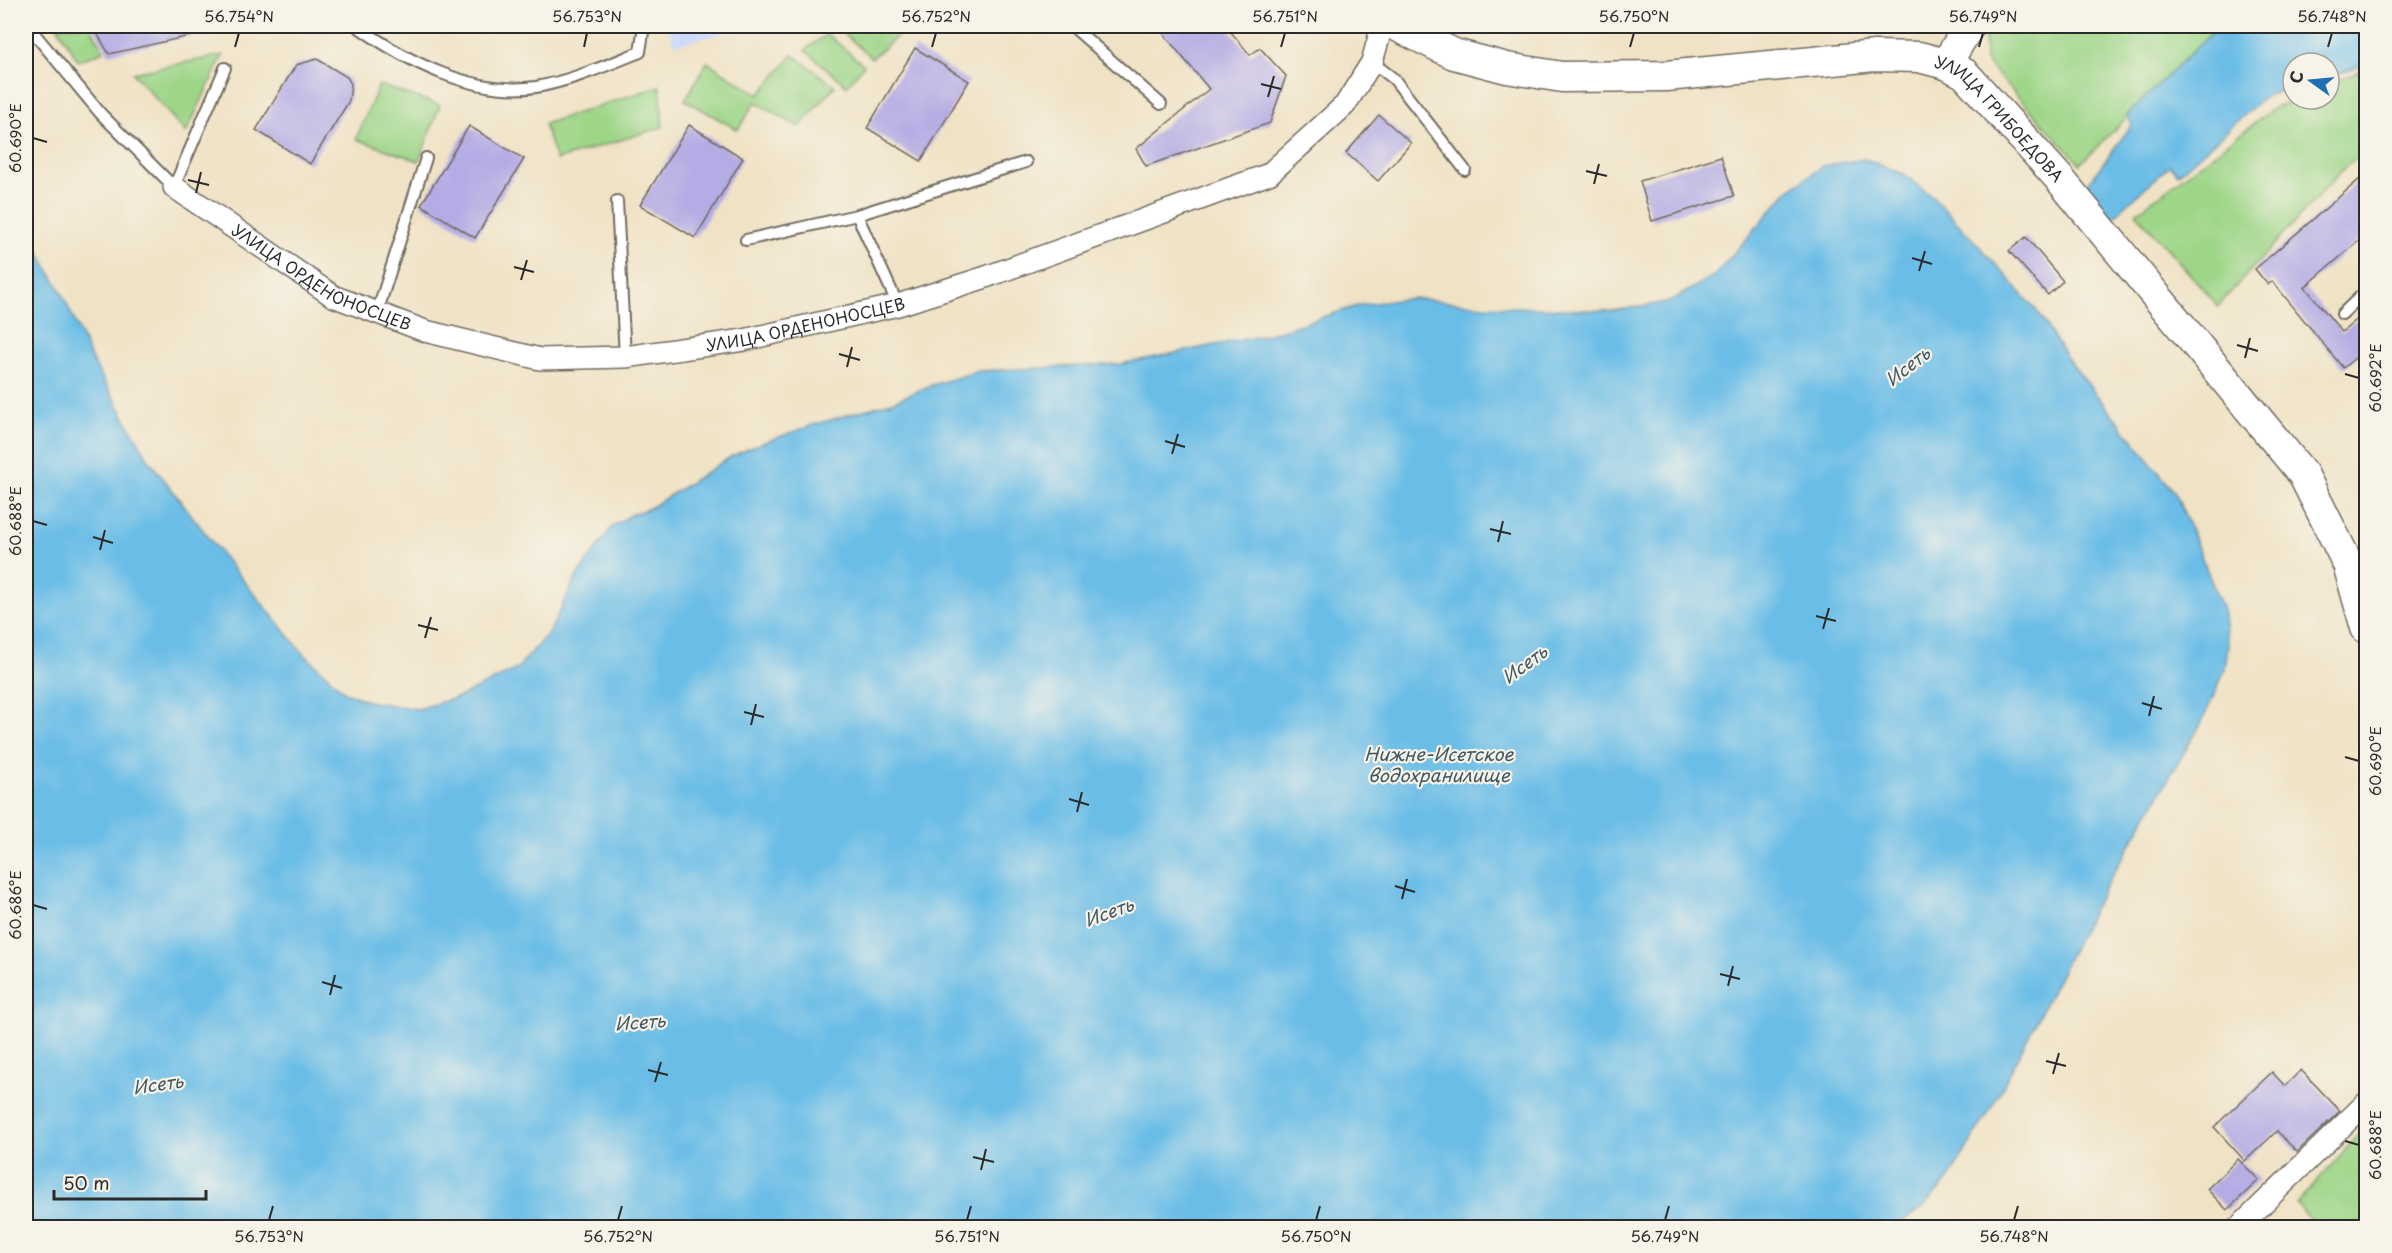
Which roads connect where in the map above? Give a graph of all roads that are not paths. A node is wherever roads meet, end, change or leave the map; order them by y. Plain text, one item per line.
1 (28, 26) edge
2 (357, 26) edge
3 (644, 26) edge
4 (1072, 26) edge
5 (1382, 26) edge
6 (1397, 26) edge
7 (1969, 26) edge
8 (1372, 62) junction
9 (1946, 64) junction
10 (225, 68) dead end
11 (1161, 104) dead end
12 (426, 158) dead end
13 (1026, 162) dead end
14 (1465, 170) dead end
15 (174, 187) junction
16 (617, 201) dead end
17 (857, 215) junction
18 (746, 240) dead end
19 (2367, 291) edge
20 (898, 305) junction
21 (378, 313) junction
22 (2342, 314) dead end
23 (625, 357) junction
24 (2366, 627) edge
25 (2367, 1103) edge
26 (2238, 1227) edge

1 - 15 lane
2 - 3 lane
4 - 11 lane
5 - 8 street, УЛИЦА ОРДЕНОНОСЦЕВ
6 - 9 main road, УЛИЦА ГРИБОЕДОВА
7 - 9 main road
8 - 14 lane
8 - 20 street, УЛИЦА ОРДЕНОНОСЦЕВ
9 - 24 main road, УЛИЦА ГРИБОЕДОВА
10 - 15 lane
12 - 21 lane
13 - 17 lane
15 - 21 street, УЛИЦА ОРДЕНОНОСЦЕВ
16 - 23 lane
17 - 18 lane
17 - 20 lane
19 - 22 lane
20 - 23 street, УЛИЦА ОРДЕНОНОСЦЕВ
21 - 23 street, УЛИЦА ОРДЕНОНОСЦЕВ
25 - 26 street

